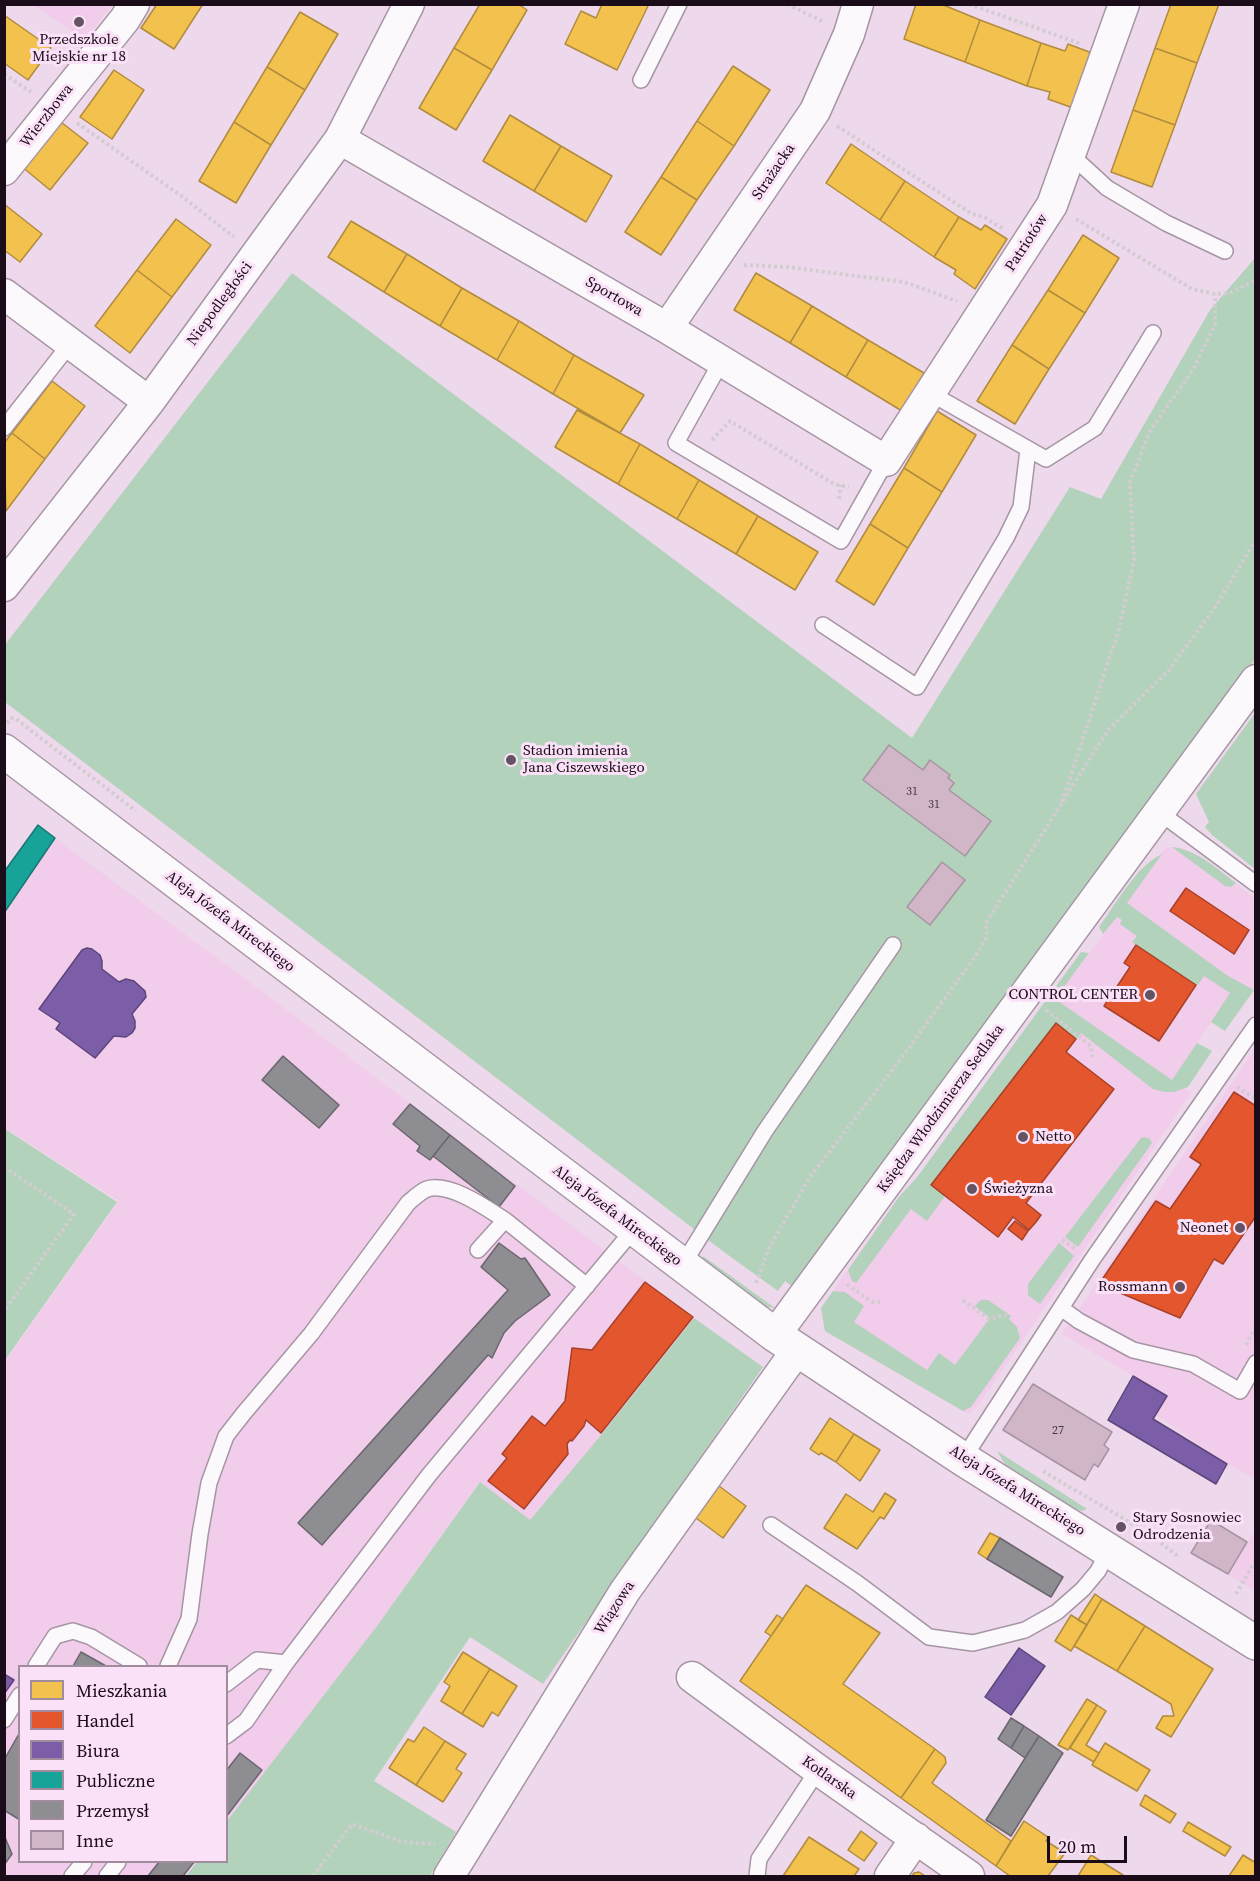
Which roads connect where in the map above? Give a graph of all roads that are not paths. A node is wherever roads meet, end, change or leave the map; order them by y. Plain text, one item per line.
1 (134, 4) edge
2 (409, 4) edge
3 (679, 4) edge
4 (858, 4) edge
5 (1124, 4) edge
6 (641, 80) dead end
7 (340, 140) junction
8 (1070, 154) junction
9 (4, 170) edge
10 (1225, 251) dead end
11 (4, 294) edge
12 (667, 328) junction
13 (1153, 333) dead end
14 (70, 344) junction
15 (721, 362) junction
16 (930, 393) junction
17 (149, 402) junction
18 (4, 428) edge
19 (1028, 450) junction
20 (886, 460) junction
21 (4, 586) edge
22 (823, 624) dead end
23 (1256, 680) edge
24 (6, 730) edge
25 (1159, 812) junction
26 (1256, 884) edge
27 (893, 945) dead end
28 (1256, 1024) edge
29 (505, 1220) junction
30 (634, 1229) junction
31 (478, 1250) dead end
32 (682, 1266) junction
33 (587, 1286) junction
34 (1061, 1308) junction
35 (786, 1343) junction
36 (1256, 1363) edge
37 (963, 1459) junction
38 (771, 1525) dead end
39 (1109, 1550) junction
40 (1256, 1643) edge
41 (286, 1664) junction
42 (37, 1665) edge
43 (137, 1665) edge
44 (169, 1665) edge
45 (692, 1677) dead end
46 (228, 1682) edge
47 (18, 1698) edge
48 (4, 1720) edge
49 (228, 1734) edge
50 (818, 1770) junction
51 (916, 1838) junction
52 (83, 1863) edge
53 (117, 1863) edge
54 (454, 1867) edge
55 (72, 1876) edge
56 (107, 1876) edge
57 (758, 1876) edge
58 (890, 1876) edge
59 (969, 1876) edge

1 - 9 street, Wierzbowa
2 - 7 street, Niepodległości
3 - 6 lane
4 - 12 street, Strażacka
5 - 8 street, Patriotów
7 - 12 street, Sportowa
7 - 17 street, Niepodległości
8 - 10 lane
8 - 16 street, Patriotów
11 - 14 street
12 - 15 street, Sportowa
13 - 19 lane
14 - 17 street
14 - 18 lane
15 - 20 street, Sportowa
15 - 20 lane
16 - 19 lane
16 - 20 street, Patriotów
17 - 21 street, Niepodległości
19 - 22 lane
23 - 25 street, Księdza Włodzimierza Sedlaka
24 - 30 street, Aleja Józefa Mireckiego
25 - 26 lane
25 - 35 street, Księdza Włodzimierza Sedlaka
27 - 32 lane
28 - 34 lane
29 - 31 lane
29 - 33 lane
29 - 44 lane
30 - 32 street, Aleja Józefa Mireckiego
30 - 33 lane
32 - 35 street, Aleja Józefa Mireckiego
33 - 41 lane
34 - 36 lane
34 - 37 lane
35 - 37 street, Aleja Józefa Mireckiego
35 - 54 street, Wiązowa
37 - 39 street, Aleja Józefa Mireckiego
38 - 39 lane
39 - 40 street, Aleja Józefa Mireckiego
41 - 46 lane
41 - 49 lane
42 - 43 lane
45 - 50 street, Kotlarska
47 - 48 lane
50 - 51 street, Kotlarska
50 - 57 lane
51 - 58 street
51 - 59 street, Kotlarska
52 - 55 lane
53 - 56 lane

